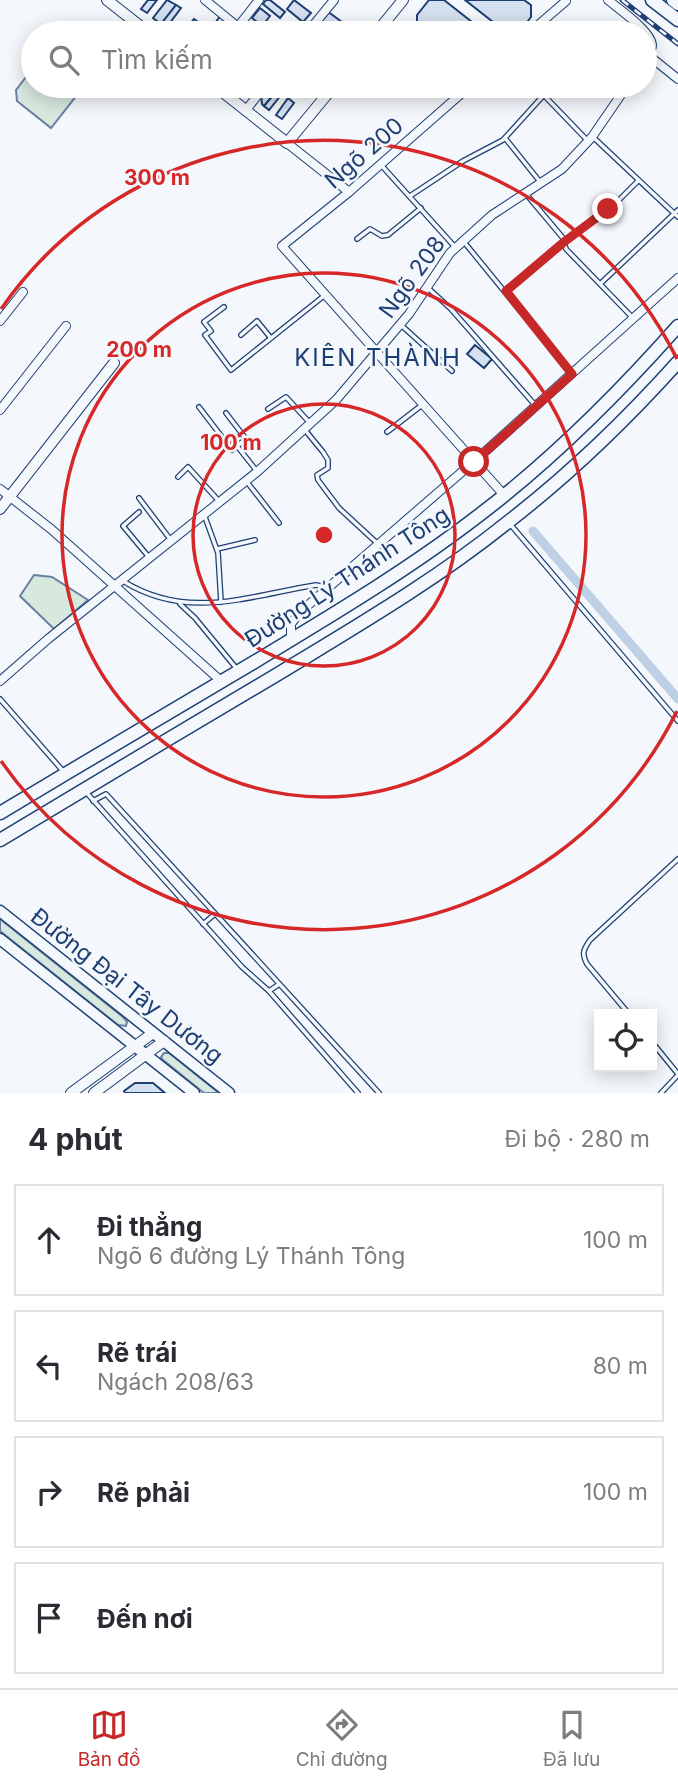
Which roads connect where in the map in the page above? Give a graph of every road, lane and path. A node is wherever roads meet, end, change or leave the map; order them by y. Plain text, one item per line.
1 (107, 0) edge
2 (205, 0) edge
3 (259, 0) edge
4 (334, 0) edge
5 (403, 0) edge
6 (608, 0) edge
7 (652, 0) edge
8 (673, 0) edge
9 (566, 1) edge
10 (678, 4) edge
11 (678, 20) edge
12 (134, 21) edge
13 (226, 21) edge
14 (242, 21) edge
15 (317, 21) edge
16 (386, 21) edge
17 (543, 21) edge
18 (632, 21) edge
19 (657, 65) edge
20 (678, 79) edge
21 (230, 98) edge
22 (256, 98) edge
23 (324, 98) edge
24 (456, 98) edge
25 (540, 98) edge
26 (548, 98) edge
27 (619, 98) edge
28 (246, 110) junction
29 (505, 138) junction
30 (590, 139) junction
31 (287, 143) junction
32 (381, 164) junction
33 (638, 181) junction
34 (542, 183) junction
35 (349, 192) junction
36 (526, 194) junction
37 (410, 196) junction
38 (421, 208) junction
39 (677, 214) edge
40 (357, 239) dead end
41 (463, 240) junction
42 (564, 242) junction
43 (455, 247) junction
44 (678, 278) edge
45 (600, 284) junction
46 (428, 288) junction
47 (506, 291) junction
48 (23, 292) dead end
49 (325, 295) junction
50 (224, 307) dead end
51 (633, 319) junction
52 (0, 321) edge
53 (401, 325) junction
54 (66, 326) dead end
55 (678, 326) edge
56 (241, 335) dead end
57 (270, 337) junction
58 (376, 354) junction
59 (678, 362) edge
60 (114, 363) dead end
61 (452, 371) dead end
62 (572, 374) junction
63 (422, 405) junction
64 (536, 406) junction
65 (199, 407) dead end
66 (0, 410) edge
67 (268, 410) dead end
68 (226, 413) dead end
69 (308, 427) junction
70 (387, 432) dead end
71 (237, 446) junction
72 (474, 462) junction
73 (257, 472) junction
74 (178, 477) dead end
75 (246, 481) junction
76 (0, 489) edge
77 (504, 495) junction
78 (10, 496) junction
79 (139, 498) dead end
80 (219, 502) junction
81 (0, 509) edge
82 (139, 512) dead end
83 (204, 515) junction
84 (509, 522) junction
85 (279, 523) dead end
86 (171, 540) junction
87 (255, 540) dead end
88 (379, 544) junction
89 (217, 549) junction
90 (149, 558) junction
91 (122, 580) junction
92 (113, 587) junction
93 (327, 589) junction
94 (362, 597) junction
95 (221, 602) junction
96 (179, 603) junction
97 (375, 615) junction
98 (291, 639) junction
99 (238, 671) junction
100 (0, 681) edge
101 (221, 681) junction
102 (0, 699) edge
103 (678, 721) edge
104 (65, 774) junction
105 (83, 790) junction
106 (93, 801) junction
107 (0, 813) edge
108 (0, 840) edge
109 (678, 859) edge
110 (0, 911) edge
111 (214, 915) junction
112 (204, 923) junction
113 (0, 939) edge
114 (277, 985) junction
115 (269, 991) junction
116 (625, 1009) edge
117 (153, 1032) junction
118 (164, 1041) junction
119 (135, 1046) junction
120 (657, 1048) edge
121 (145, 1055) junction
122 (678, 1075) edge
123 (101, 1091) edge
124 (71, 1093) edge
125 (194, 1093) edge
126 (229, 1093) edge
127 (358, 1093) edge
128 (379, 1093) edge
129 (661, 1093) edge

1 - 12 street
2 - 13 street
3 - 14 street
4 - 15 street
5 - 16 street
6 - 18 street
7 - 11 main road
8 - 10 main road
9 - 17 street
19 - 20 street
21 - 28 street
22 - 28 street
23 - 31 street
24 - 32 street, Ngõ 200
25 - 29 lane
26 - 30 lane
27 - 30 street, Ngõ 208
28 - 31 street
29 - 34 lane
29 - 37 lane
30 - 33 lane
30 - 34 street, Ngõ 208
31 - 35 street
32 - 35 street, Ngõ 200
32 - 37 lane
33 - 39 lane
33 - 42 lane
34 - 36 street, Ngõ 208
35 - 49 street, Ngõ 200
36 - 41 street, Ngõ 208
36 - 42 lane
37 - 38 lane
38 - 40 lane
38 - 43 lane
39 - 45 lane
41 - 43 street, Ngõ 208
41 - 47 lane
42 - 45 lane
42 - 47 lane
43 - 46 street, Ngõ 208
44 - 51 street
45 - 51 lane
46 - 53 street, Ngõ 208
46 - 64 lane
47 - 62 lane
48 - 52 street
49 - 57 lane
49 - 58 street
50 - 57 lane
51 - 62 street
53 - 58 street, Ngõ 208
53 - 61 lane
54 - 66 street
55 - 77 main road, Đường Lý Thánh Tông
56 - 57 lane
58 - 63 street
58 - 69 street, Ngõ 208
59 - 84 main road, Đường Lý Thánh Tông
60 - 78 street
62 - 64 street
63 - 70 lane
63 - 72 street
64 - 72 street
65 - 71 lane
67 - 69 lane
68 - 71 lane
69 - 73 street, Ngõ 208
69 - 88 lane
71 - 73 lane
72 - 77 street
72 - 88 street
73 - 75 street, Ngõ 208
74 - 80 lane
75 - 80 street, Ngõ 208
75 - 85 lane
76 - 78 street
77 - 94 main road, Đường Lý Thánh Tông
78 - 81 street
78 - 92 street
79 - 86 lane
80 - 83 street, Ngõ 208
82 - 90 lane
83 - 86 street, Ngõ 208
83 - 89 lane
84 - 97 main road, Đường Lý Thánh Tông
84 - 103 lane
86 - 90 street, Ngõ 208
87 - 89 lane
88 - 93 street
89 - 95 lane
90 - 91 street, Ngõ 208
91 - 92 street, Ngõ 208
91 - 96 lane
92 - 100 street, Ngõ 208
92 - 101 street
93 - 95 lane
93 - 98 street
94 - 97 main road
94 - 98 main road, Đường Lý Thánh Tông
95 - 96 lane
96 - 99 lane
97 - 105 main road, Đường Lý Thánh Tông
98 - 99 main road, Đường Lý Thánh Tông
99 - 101 main road, Đường Lý Thánh Tông
101 - 104 main road, Đường Lý Thánh Tông
102 - 104 lane
104 - 107 main road, Đường Lý Thánh Tông
105 - 106 lane
105 - 108 main road, Đường Lý Thánh Tông
106 - 111 lane
106 - 112 lane
109 - 116 lane
110 - 117 main road, Đường Đại Tây Dương
111 - 112 lane
111 - 114 lane
112 - 115 lane
113 - 119 main road, Đường Đại Tây Dương
114 - 115 lane
114 - 128 lane
115 - 127 lane
117 - 118 main road, Đường Đại Tây Dương
117 - 119 street
118 - 121 street
118 - 126 main road, Đường Đại Tây Dương
119 - 121 main road, Đường Đại Tây Dương
119 - 124 street
120 - 122 lane
121 - 123 street
121 - 125 main road, Đường Đại Tây Dương
122 - 129 lane

